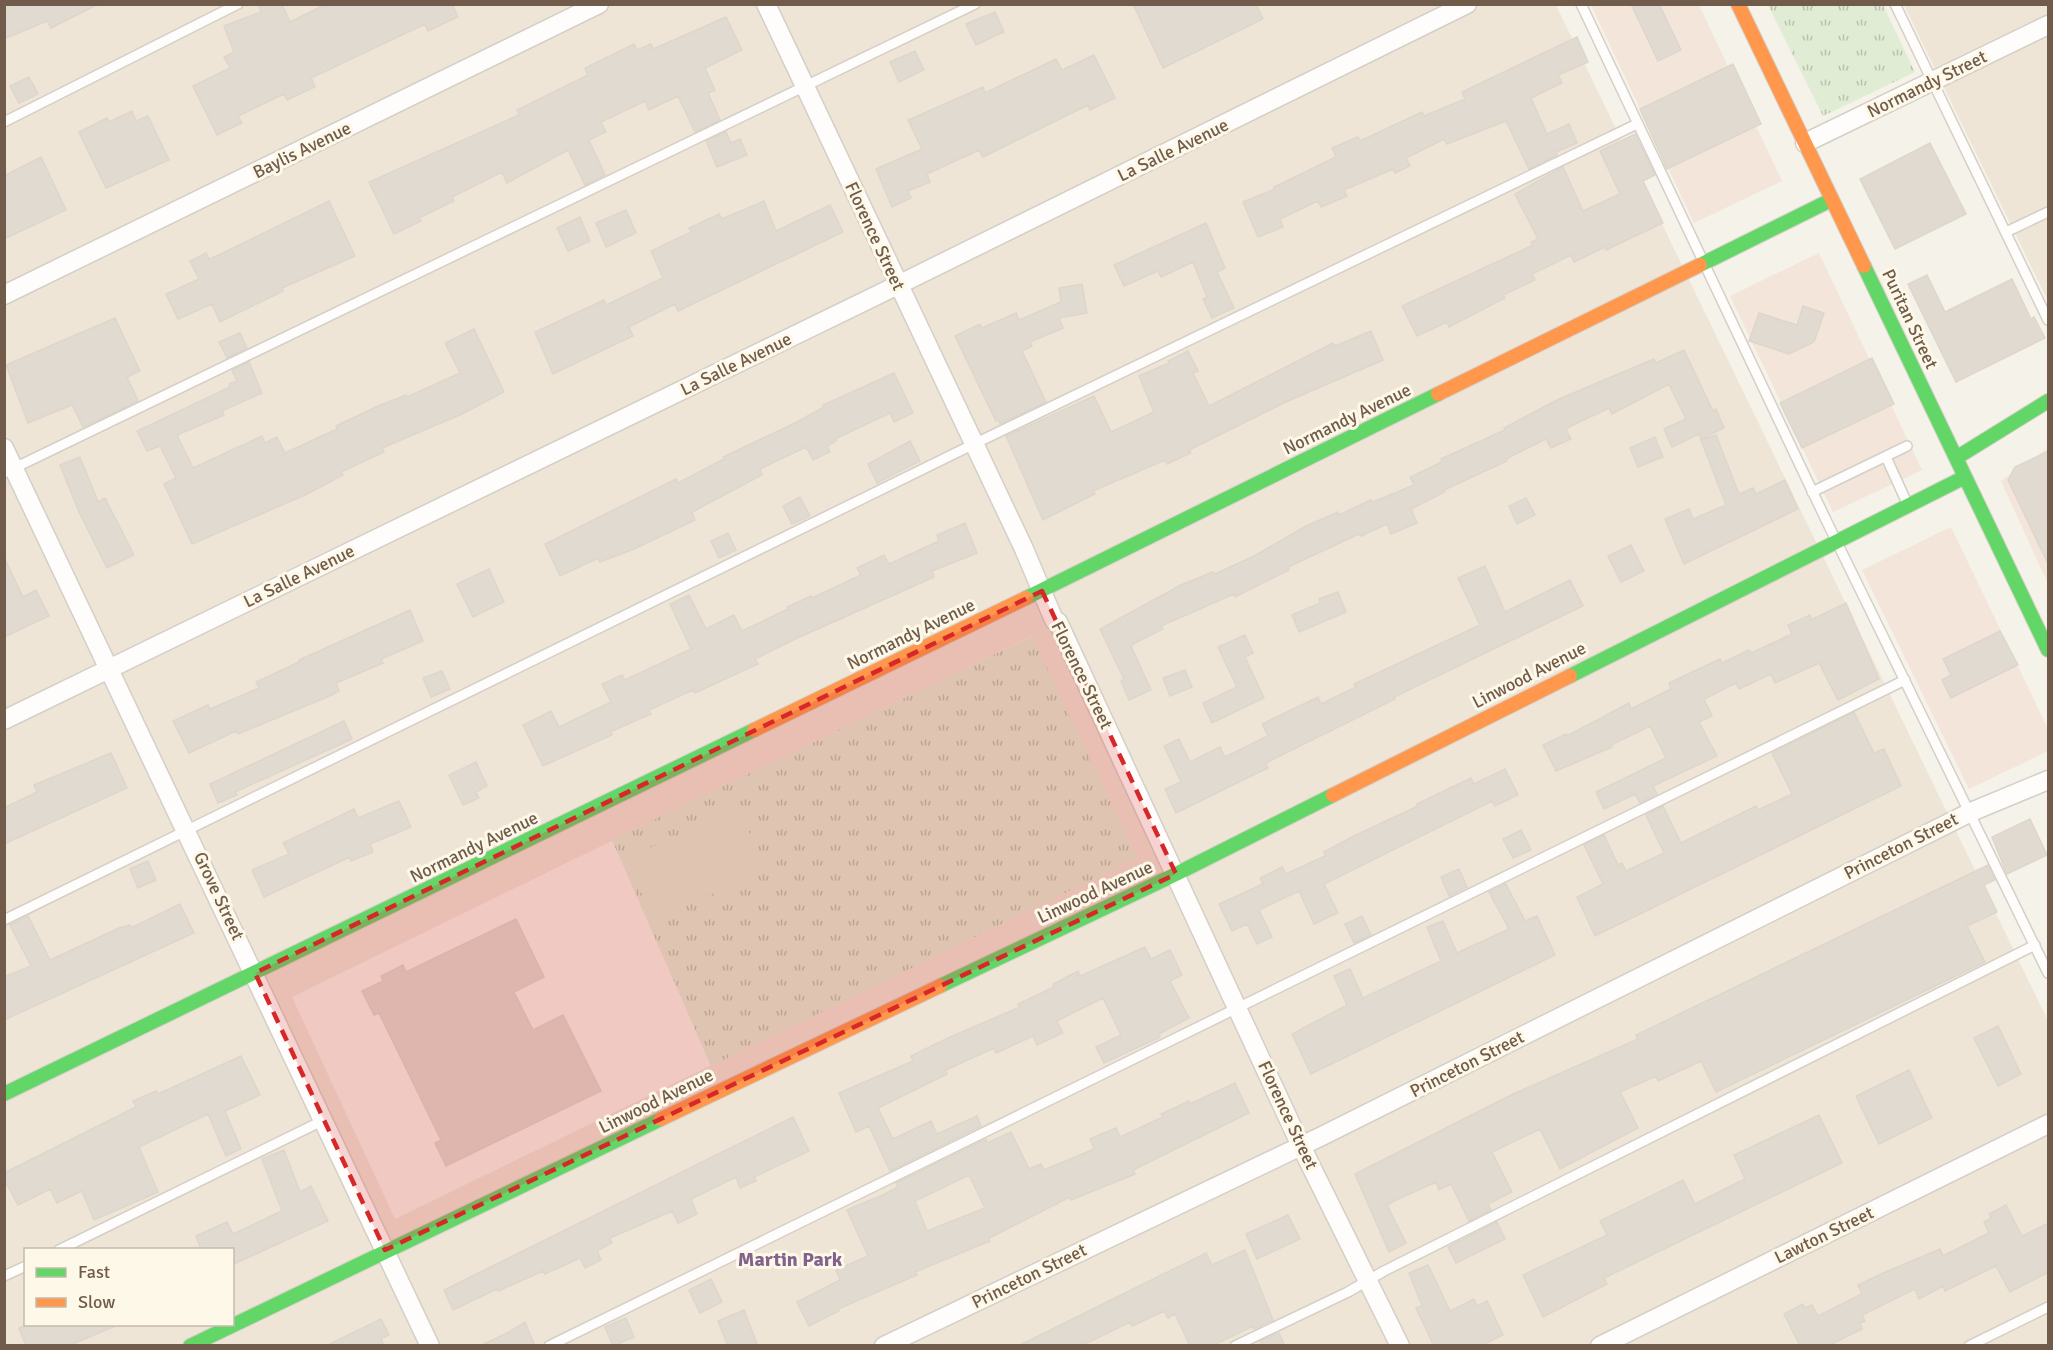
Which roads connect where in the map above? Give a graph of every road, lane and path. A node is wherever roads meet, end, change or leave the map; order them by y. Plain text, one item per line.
1 (238, 4) edge
2 (599, 4) edge
3 (766, 4) edge
4 (975, 4) edge
5 (1467, 4) edge
6 (1581, 4) edge
7 (1738, 4) edge
8 (1895, 4) edge
9 (2049, 25) edge
10 (1932, 81) junction
11 (804, 86) junction
12 (4, 122) edge
13 (1637, 124) junction
14 (1805, 143) junction
15 (1831, 200) junction
16 (2049, 212) edge
17 (2006, 232) junction
18 (1702, 262) junction
19 (898, 285) junction
20 (4, 296) edge
21 (2049, 320) edge
22 (2049, 401) edge
23 (974, 444) junction
24 (1907, 447) dead end
25 (4, 448) edge
26 (1886, 457) junction
27 (1956, 458) junction
28 (10, 471) edge
29 (1965, 477) junction
30 (1812, 492) junction
31 (1908, 505) junction
32 (1835, 540) junction
33 (1042, 591) junction
34 (2049, 650) edge
35 (110, 668) junction
36 (1905, 680) junction
37 (4, 720) edge
38 (2049, 780) edge
39 (1971, 812) junction
40 (188, 830) junction
41 (1176, 874) junction
42 (4, 920) edge
43 (2035, 945) junction
44 (255, 973) junction
45 (2049, 973) edge
46 (1238, 1007) junction
47 (4, 1094) edge
48 (324, 1119) junction
49 (2049, 1124) edge
50 (1301, 1146) junction
51 (63, 1248) edge
52 (385, 1250) junction
53 (24, 1267) edge
54 (4, 1276) edge
55 (1368, 1281) junction
56 (2049, 1307) edge
57 (234, 1324) edge
58 (231, 1326) edge
59 (190, 1346) edge
60 (430, 1346) edge
61 (549, 1346) edge
62 (884, 1346) edge
63 (1236, 1346) edge
64 (1400, 1346) edge
65 (1600, 1346) edge
66 (1969, 1346) edge

1 - 12 lane
2 - 20 street, Baylis Avenue
3 - 11 street, Florence Street
4 - 11 lane
5 - 19 street, La Salle Avenue
6 - 13 lane
7 - 14 street, Puritan Street
8 - 10 lane
9 - 10 street, Normandy Street
10 - 14 street, Normandy Street
10 - 17 lane
11 - 19 street, Florence Street
11 - 28 lane
13 - 18 lane
13 - 23 lane
14 - 15 street, Puritan Street
15 - 18 street, Normandy Avenue
15 - 27 street, Puritan Street
16 - 17 lane
17 - 21 lane
18 - 30 lane
18 - 33 street, Normandy Avenue
19 - 23 street, Florence Street
19 - 35 street, La Salle Avenue
22 - 27 street
23 - 33 street, Florence Street
23 - 40 lane
24 - 26 lane
25 - 28 street, Grove Street
26 - 30 lane
26 - 31 lane
27 - 29 street, Puritan Street
28 - 35 street, Grove Street
29 - 31 street, Linwood Avenue
29 - 34 street, Puritan Street
30 - 32 lane
31 - 32 street, Linwood Avenue
32 - 36 lane
32 - 41 street, Linwood Avenue
33 - 41 street, Florence Street
33 - 44 street, Normandy Avenue
35 - 37 street, La Salle Avenue
35 - 40 street, Grove Street
36 - 39 lane
36 - 46 lane
38 - 39 street, Princeton Street
39 - 43 lane
39 - 50 street, Princeton Street
40 - 42 lane
40 - 44 street, Grove Street
41 - 46 street, Florence Street
41 - 52 street, Linwood Avenue
43 - 45 lane
43 - 55 lane
44 - 47 street, Normandy Avenue
44 - 48 street, Grove Street
46 - 50 street, Florence Street
46 - 61 lane
48 - 51 lane
48 - 52 street, Grove Street
49 - 65 street, Lawton Street
50 - 55 street, Florence Street
50 - 62 street, Princeton Street
52 - 57 street, Linwood Avenue
52 - 60 street, Grove Street
53 - 54 lane
55 - 63 lane
55 - 64 street, Florence Street
56 - 66 lane
58 - 59 street, Linwood Avenue

